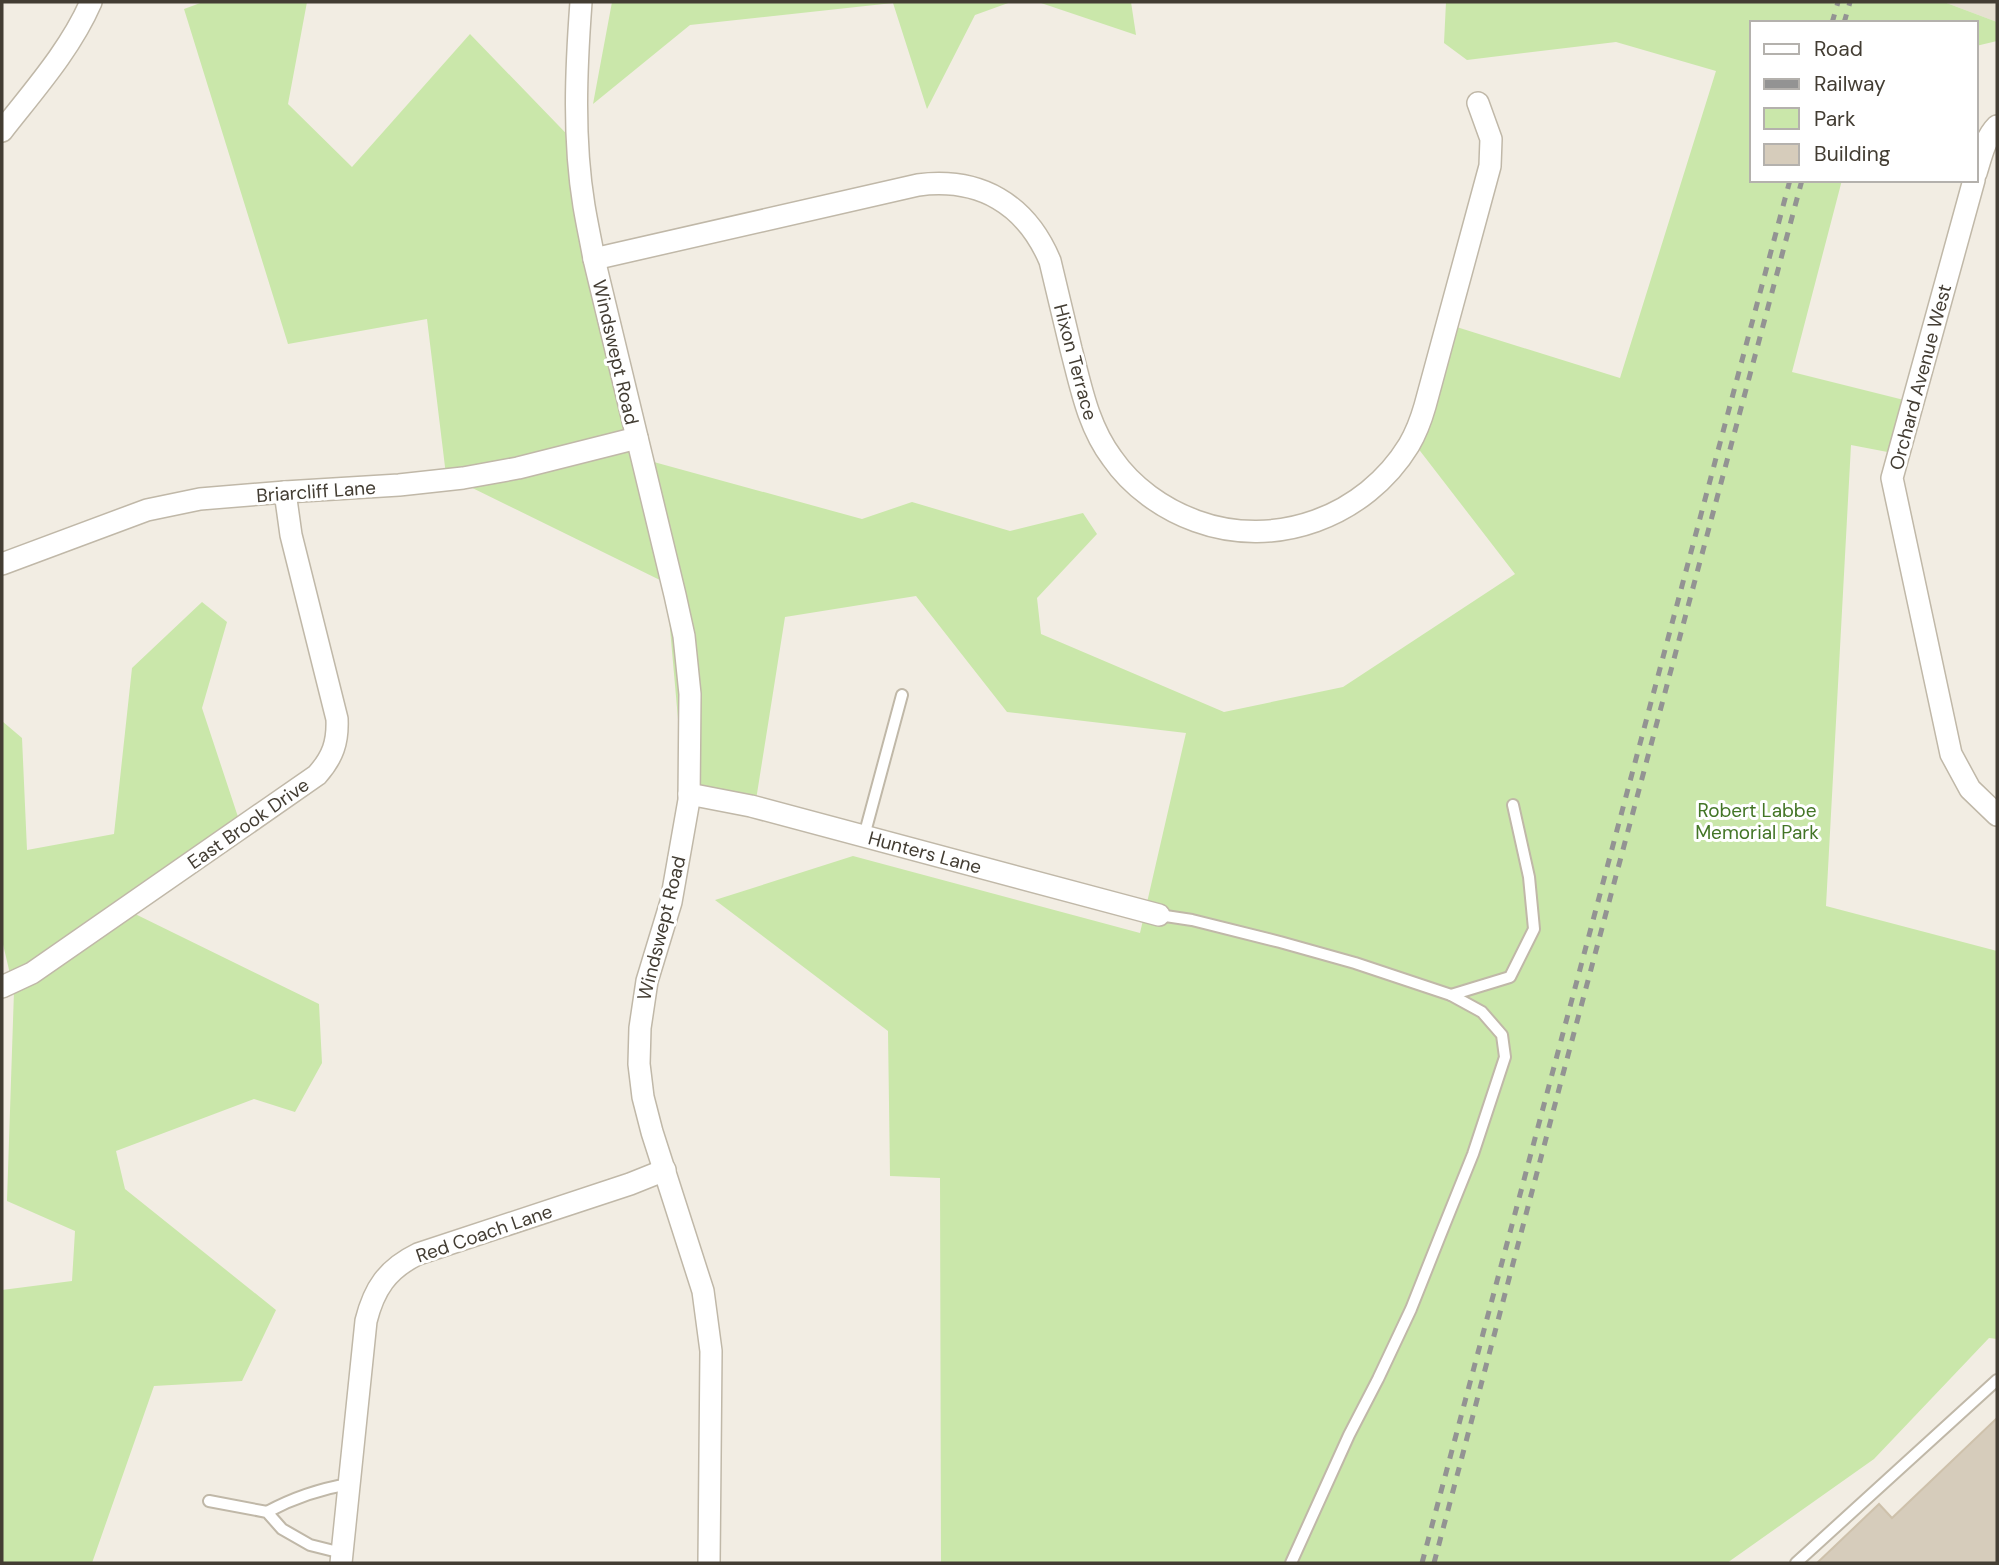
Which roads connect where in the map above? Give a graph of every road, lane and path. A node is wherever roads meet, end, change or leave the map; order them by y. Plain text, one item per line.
1 (91, 2) edge
2 (582, 2) edge
3 (1478, 103) dead end
4 (1997, 126) edge
5 (2, 131) edge
6 (1978, 166) edge
7 (1973, 182) edge
8 (594, 259) junction
9 (637, 438) junction
10 (285, 492) junction
11 (2, 564) edge
12 (902, 695) dead end
13 (690, 794) junction
14 (1513, 806) dead end
15 (1997, 815) edge
16 (864, 836) junction
17 (1159, 915) joint
18 (2, 986) edge
19 (1451, 995) junction
20 (665, 1170) junction
21 (1997, 1380) edge
22 (349, 1484) junction
23 (209, 1502) dead end
24 (267, 1512) junction
25 (342, 1558) edge
26 (709, 1563) edge
27 (1291, 1563) edge
28 (1796, 1563) edge

1 - 5 street
2 - 8 street, Windswept Road
3 - 8 street, Hixon Terrace
4 - 6 street
7 - 15 street, Orchard Avenue West
8 - 9 street, Windswept Road
9 - 10 street, Briarcliff Lane
9 - 13 street, Windswept Road
10 - 11 street, Briarcliff Lane
10 - 18 street, East Brook Drive
12 - 16 lane
13 - 16 street, Hunters Lane
13 - 20 street, Windswept Road
14 - 19 lane
16 - 17 street, Hunters Lane
17 - 19 lane
19 - 27 lane
20 - 22 street, Red Coach Lane
20 - 26 street, Windswept Road
21 - 28 lane
22 - 24 lane
22 - 25 street, Red Coach Lane
23 - 24 lane
24 - 25 lane

